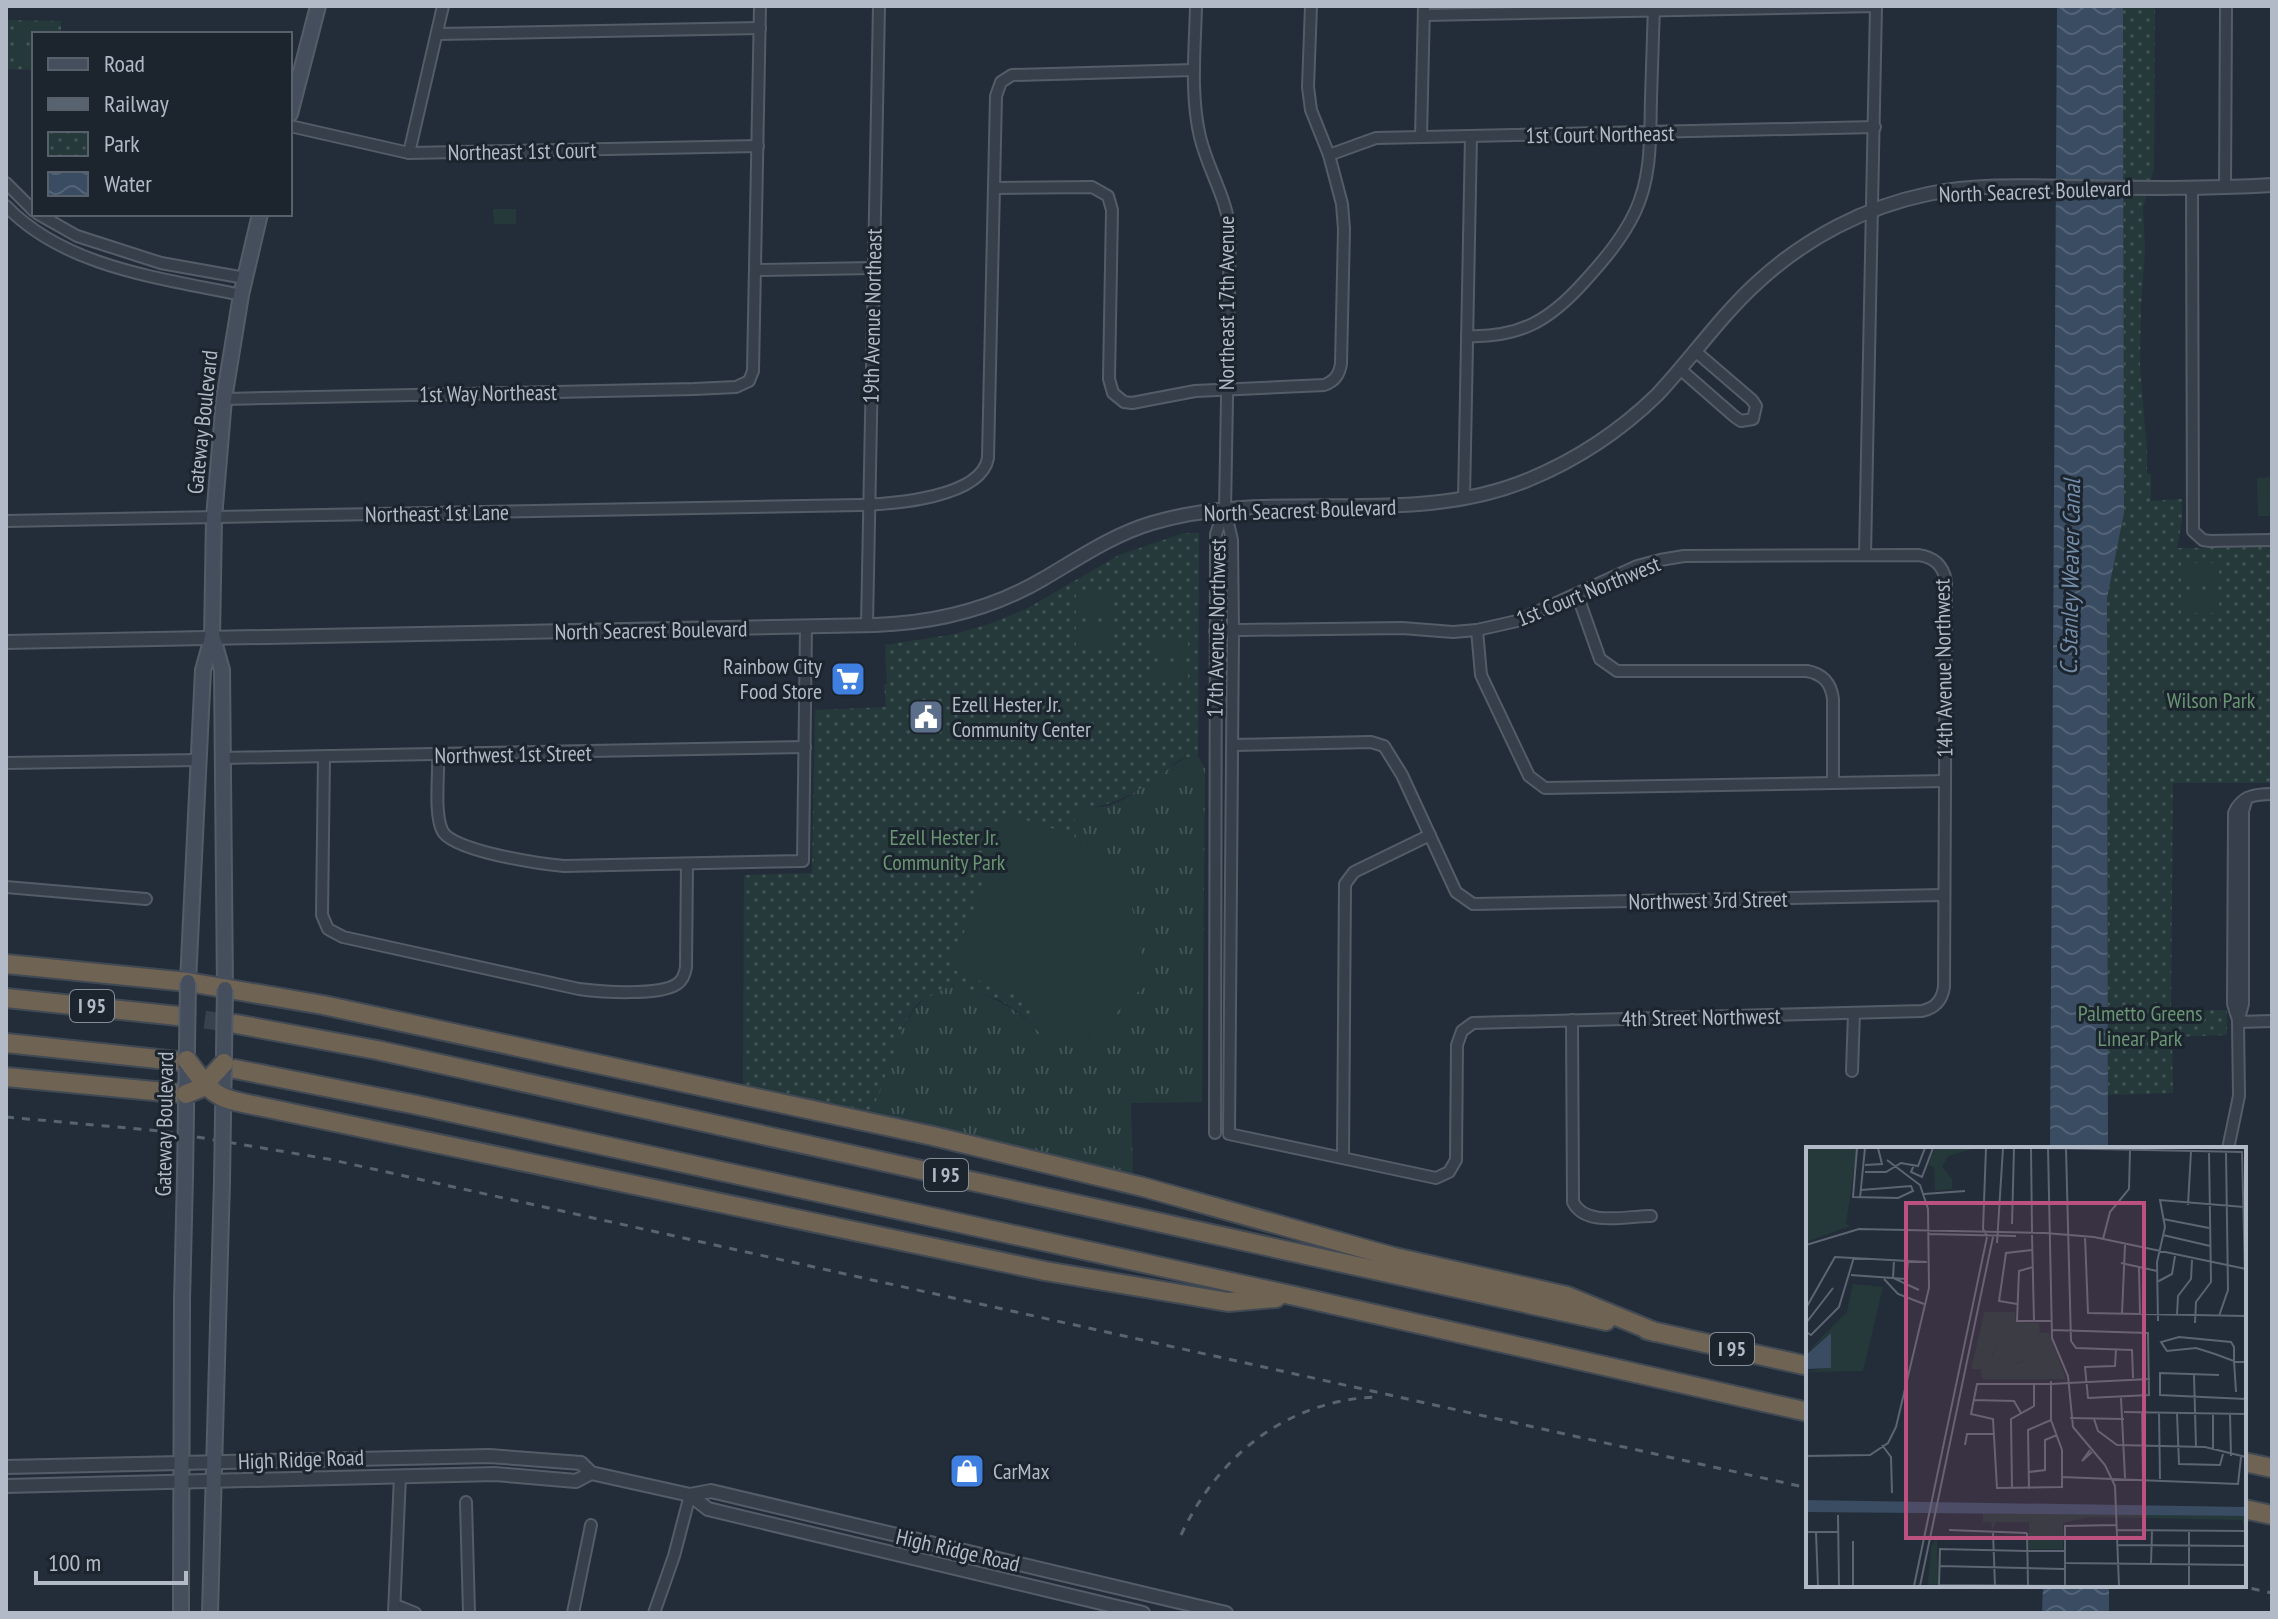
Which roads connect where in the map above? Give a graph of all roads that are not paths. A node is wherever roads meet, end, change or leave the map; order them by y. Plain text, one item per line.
1 (318, 6) edge
2 (443, 6) edge
3 (760, 6) edge
4 (879, 6) edge
5 (1196, 6) edge
6 (1311, 6) edge
7 (1876, 6) edge
8 (2226, 6) edge
9 (1654, 8) edge
10 (1424, 11) edge
11 (760, 28) junction
12 (437, 34) junction
13 (1194, 70) junction
14 (292, 106) edge
15 (292, 126) edge
16 (1875, 127) junction
17 (1651, 132) junction
18 (1471, 136) junction
19 (1421, 137) junction
20 (758, 146) junction
21 (409, 153) junction
22 (1329, 155) junction
23 (6, 183) edge
24 (2272, 185) edge
25 (994, 188) junction
26 (2192, 188) junction
27 (2225, 188) junction
28 (6, 206) edge
29 (32, 208) edge
30 (1873, 211) junction
31 (43, 216) edge
32 (260, 216) edge
33 (873, 268) junction
34 (755, 270) junction
35 (245, 278) junction
36 (241, 295) junction
37 (1467, 336) junction
38 (1695, 351) junction
39 (1680, 369) junction
40 (1227, 388) junction
41 (224, 399) junction
42 (1464, 499) junction
43 (869, 504) junction
44 (1225, 510) junction
45 (214, 518) junction
46 (6, 521) edge
47 (2272, 540) edge
48 (1865, 555) junction
49 (1577, 594) junction
50 (867, 625) junction
51 (806, 627) junction
52 (1233, 630) junction
53 (1477, 630) junction
54 (1215, 631) junction
55 (212, 638) junction
56 (6, 642) edge
57 (1232, 745) junction
58 (805, 747) junction
59 (438, 756) junction
60 (324, 757) junction
61 (222, 758) junction
62 (199, 760) junction
63 (6, 763) edge
64 (1945, 781) junction
65 (1833, 783) junction
66 (2272, 794) edge
67 (1430, 835) junction
68 (687, 864) junction
69 (6, 887) edge
70 (1944, 895) junction
71 (146, 899) dead end
72 (6, 964) edge
73 (188, 982) junction
74 (225, 989) junction
75 (6, 998) edge
76 (1940, 1001) joint
77 (1854, 1013) junction
78 (178, 1016) tunnel mouth
79 (1572, 1020) junction
80 (2272, 1021) edge
81 (2238, 1022) junction
82 (236, 1024) tunnel mouth
83 (6, 1043) edge
84 (182, 1060) junction
85 (229, 1066) junction
86 (1852, 1071) dead end
87 (6, 1077) edge
88 (205, 1084) junction
89 (181, 1094) junction
90 (223, 1099) junction
91 (1215, 1133) dead end
92 (2228, 1147) edge
93 (1343, 1158) junction
94 (1651, 1216) dead end
95 (1295, 1296) junction
96 (1655, 1332) junction
97 (1806, 1366) edge
98 (1806, 1412) edge
99 (466, 1456) junction
100 (214, 1462) junction
101 (2246, 1462) edge
102 (183, 1463) junction
103 (6, 1467) edge
104 (2272, 1468) edge
105 (591, 1473) junction
106 (466, 1475) junction
107 (400, 1476) junction
108 (183, 1481) junction
109 (213, 1481) junction
110 (6, 1486) edge
111 (690, 1495) junction
112 (466, 1502) dead end
113 (2246, 1509) edge
114 (2272, 1515) edge
115 (839, 1522) junction
116 (591, 1525) dead end
117 (835, 1540) junction
118 (1145, 1594) junction
119 (394, 1609) edge
120 (181, 1613) edge
121 (210, 1613) edge
122 (415, 1613) edge
123 (469, 1613) edge
124 (573, 1613) edge
125 (654, 1613) edge
126 (1142, 1613) edge
127 (1226, 1613) edge

1 - 14 main road
2 - 12 street
3 - 11 street
4 - 33 street, 19th Avenue Northeast
5 - 13 street, Northeast 17th Avenue
6 - 22 street
7 - 9 street
7 - 16 street
8 - 27 street
9 - 10 street
9 - 17 street
10 - 19 street
11 - 12 street
11 - 20 street
12 - 21 street
13 - 25 street
13 - 40 street, Northeast 17th Avenue
15 - 21 street, Northeast 1st Court
16 - 17 street, 1st Court Northeast
16 - 30 street
17 - 18 street, 1st Court Northeast
17 - 37 street
18 - 19 street, 1st Court Northeast
18 - 37 street
19 - 22 street, 1st Court Northeast
20 - 21 street, Northeast 1st Court
20 - 34 street
22 - 40 street
23 - 29 street
24 - 27 street, North Seacrest Boulevard
25 - 40 street
25 - 43 street, Northeast 1st Lane
26 - 27 street, North Seacrest Boulevard
26 - 30 street, North Seacrest Boulevard
26 - 47 street
28 - 36 street
30 - 38 street, North Seacrest Boulevard
30 - 48 street
31 - 35 street
32 - 35 main road, Gateway Boulevard
33 - 34 street
33 - 43 street, 19th Avenue Northeast
34 - 41 street, 1st Way Northeast
35 - 36 main road, Gateway Boulevard
36 - 41 main road, Gateway Boulevard
37 - 42 street
38 - 39 street, North Seacrest Boulevard
38 - 39 street
39 - 42 street, North Seacrest Boulevard
40 - 44 street, Northeast 17th Avenue
41 - 45 main road, Gateway Boulevard
42 - 44 street, North Seacrest Boulevard
43 - 45 street, Northeast 1st Lane
43 - 50 street, 19th Avenue Northeast
44 - 50 street, North Seacrest Boulevard
44 - 52 street, 17th Avenue Northwest
44 - 54 street, 17th Avenue Northwest
45 - 46 street, Northeast 1st Lane
45 - 55 main road, Gateway Boulevard
48 - 49 street, 1st Court Northwest
48 - 64 street, 14th Avenue Northwest
49 - 53 street, 1st Court Northwest
49 - 65 street
50 - 51 street, North Seacrest Boulevard
51 - 55 street, North Seacrest Boulevard
51 - 58 street
52 - 53 street, 1st Court Northwest
52 - 54 street, 1st Court Northwest
52 - 57 street, 17th Avenue Northwest
53 - 65 street
54 - 91 street, 17th Avenue Northwest
55 - 56 street, North Seacrest Boulevard
55 - 61 main road, Gateway Boulevard
55 - 62 main road, Gateway Boulevard
57 - 67 street
57 - 93 street, 17th Avenue Northwest
58 - 59 street, Northwest 1st Street
58 - 68 street
59 - 60 street, Northwest 1st Street
59 - 68 street
60 - 61 street, Northwest 1st Street
60 - 68 street
61 - 74 main road, Gateway Boulevard
62 - 63 street
62 - 73 main road, Gateway Boulevard
64 - 65 street
64 - 70 street, 14th Avenue Northwest
66 - 81 street
67 - 70 street, Northwest 3rd Street
67 - 93 street
69 - 71 street
70 - 76 street, 14th Avenue Northwest
72 - 73 highway
73 - 74 highway
73 - 84 main road, Gateway Boulevard, bridge
74 - 85 main road, Gateway Boulevard, bridge
74 - 96 highway
75 - 78 highway, I 95
76 - 77 street, 4th Street Northwest
77 - 79 street, 4th Street Northwest
77 - 86 street
79 - 93 street, 4th Street Northwest
79 - 94 street
80 - 81 street
81 - 92 street
82 - 96 highway, I 95
83 - 84 highway, I 95
84 - 88 highway, bridge
84 - 89 main road, Gateway Boulevard, bridge
85 - 88 highway, bridge
85 - 90 main road, Gateway Boulevard, bridge
85 - 95 highway, I 95
87 - 89 highway
88 - 89 highway, bridge
88 - 90 highway, bridge
89 - 102 main road, Gateway Boulevard, bridge
90 - 95 highway, bridge
90 - 100 main road, Gateway Boulevard, bridge
95 - 98 highway, I 95
96 - 97 highway, I 95
99 - 100 street, High Ridge Road
99 - 105 street, High Ridge Road
99 - 106 street
100 - 102 street, High Ridge Road
100 - 109 main road, Gateway Boulevard
101 - 104 highway
102 - 103 street, High Ridge Road
102 - 108 main road, Gateway Boulevard
105 - 106 street, High Ridge Road
105 - 111 street, High Ridge Road
106 - 107 street, High Ridge Road
107 - 109 street, High Ridge Road
107 - 119 street
108 - 109 street, High Ridge Road
108 - 110 street, High Ridge Road
108 - 120 main road, Gateway Boulevard
109 - 121 main road, Gateway Boulevard
111 - 115 street, High Ridge Road
111 - 117 street, High Ridge Road
111 - 125 street
112 - 123 street
113 - 114 highway
115 - 117 street
115 - 118 street, High Ridge Road
116 - 124 street
117 - 126 street, High Ridge Road
118 - 126 street
118 - 127 street, High Ridge Road
119 - 122 street

